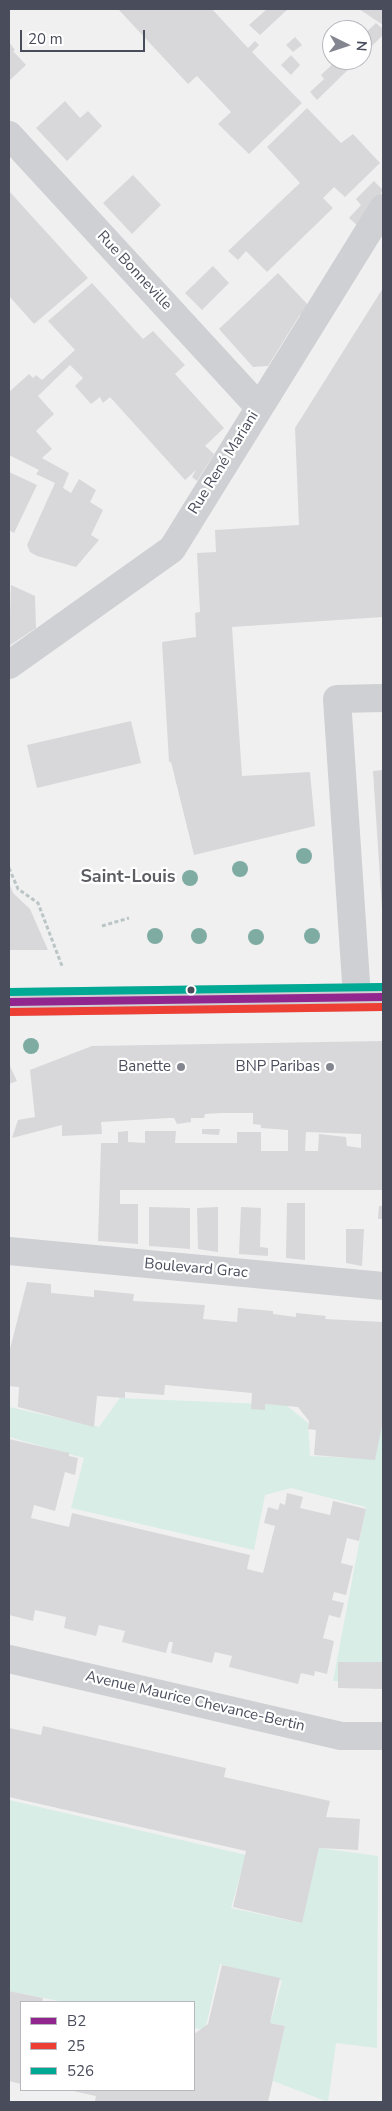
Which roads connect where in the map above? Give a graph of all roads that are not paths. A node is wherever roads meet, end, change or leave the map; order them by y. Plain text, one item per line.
1 (9, 135) edge
2 (383, 208) edge
3 (259, 407) junction
4 (9, 665) edge
5 (383, 698) edge
6 (370, 997) edge
7 (9, 1002) edge
8 (9, 1252) edge
9 (383, 1286) edge
10 (9, 1658) edge
11 (383, 1736) edge

1 - 3 street, Rue Bonneville
2 - 3 street, Rue René Mariani
3 - 4 street, Rue René Mariani
5 - 6 street
6 - 7 street
8 - 9 street, Boulevard Grac
10 - 11 street, Avenue Maurice Chevance-Bertin

